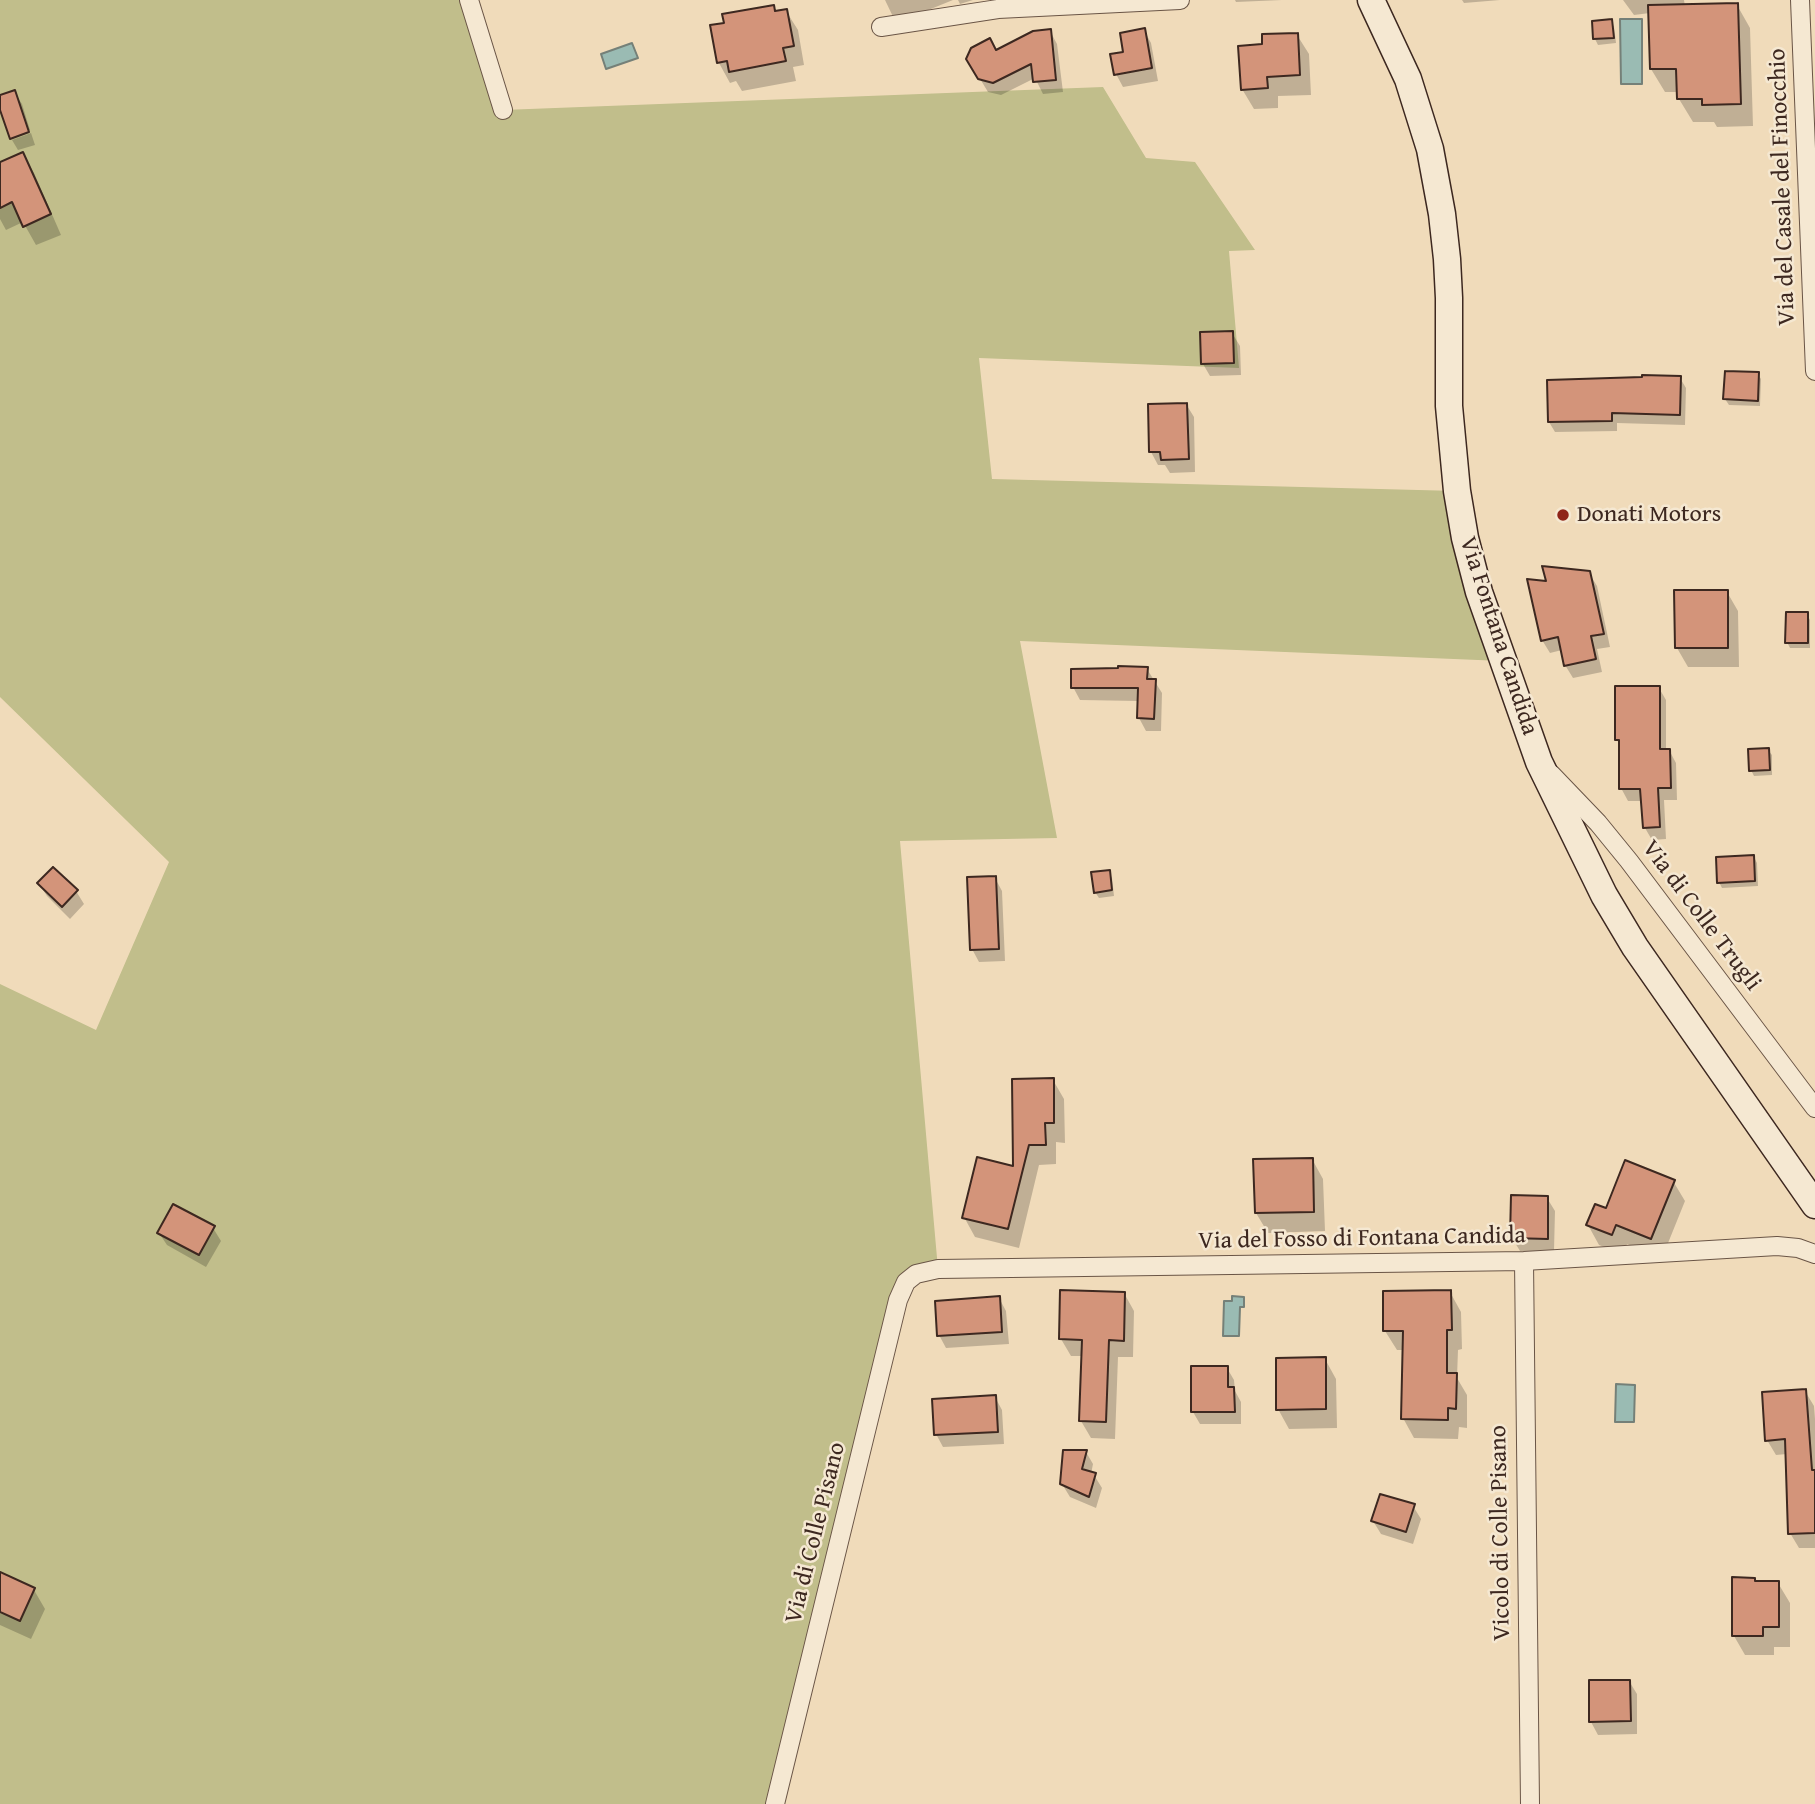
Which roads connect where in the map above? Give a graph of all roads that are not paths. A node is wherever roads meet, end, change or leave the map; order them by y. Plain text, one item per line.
1 (469, 0) edge
2 (1180, 0) edge
3 (1371, 0) edge
4 (1800, 0) edge
5 (881, 27) dead end
6 (503, 110) dead end
7 (1815, 371) edge
8 (1539, 762) junction
9 (1815, 1108) edge
10 (1815, 1205) edge
11 (1815, 1254) edge
12 (1524, 1261) junction
13 (910, 1278) joint
14 (775, 1804) edge
15 (1530, 1804) edge

1 - 6 street
2 - 5 street
3 - 8 main road, Via Fontana Candida
4 - 7 street, Via del Casale del Finocchio
8 - 9 street, Via di Colle Trugli
8 - 10 main road, Via Fontana Candida
11 - 12 street, Via del Fosso di Fontana Candida
12 - 13 street, Via del Fosso di Fontana Candida
12 - 15 street, Vicolo di Colle Pisano
13 - 14 street, Via di Colle Pisano

